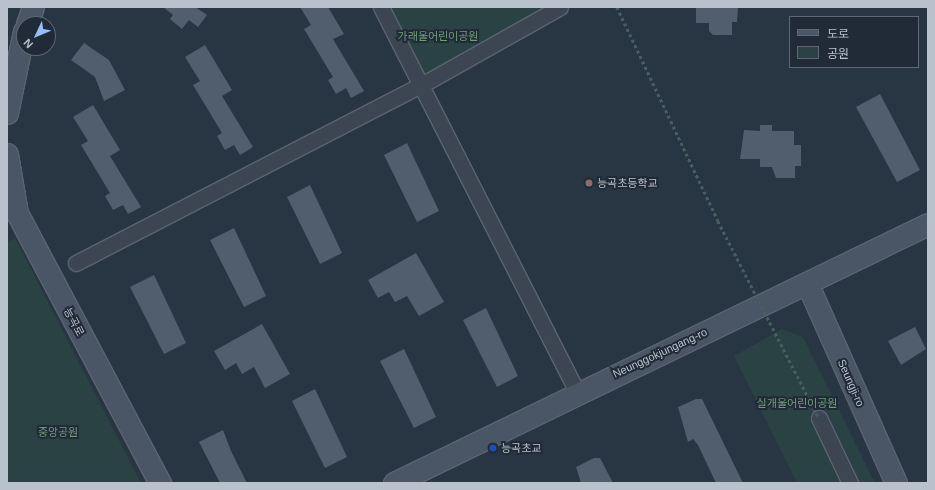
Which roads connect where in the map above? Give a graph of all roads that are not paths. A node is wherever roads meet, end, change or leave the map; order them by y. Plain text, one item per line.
1 (381, 7) edge
2 (560, 7) edge
3 (19, 56) edge
4 (423, 84) junction
5 (7, 114) edge
6 (7, 154) edge
7 (12, 215) edge
8 (928, 224) edge
9 (76, 263) dead end
10 (807, 283) junction
11 (578, 392) junction
12 (819, 418) road end
13 (160, 483) edge
14 (394, 483) edge
15 (850, 483) edge
16 (896, 483) edge

1 - 4 street
2 - 4 street
3 - 5 street
4 - 9 street
4 - 11 street
6 - 7 street, 능곡로
7 - 13 street, 능곡로
8 - 10 street, Neunggokjungang-ro
10 - 11 street, Neunggokjungang-ro
10 - 16 street, Seungji-ro
11 - 14 street, Neunggokjungang-ro
12 - 15 street

